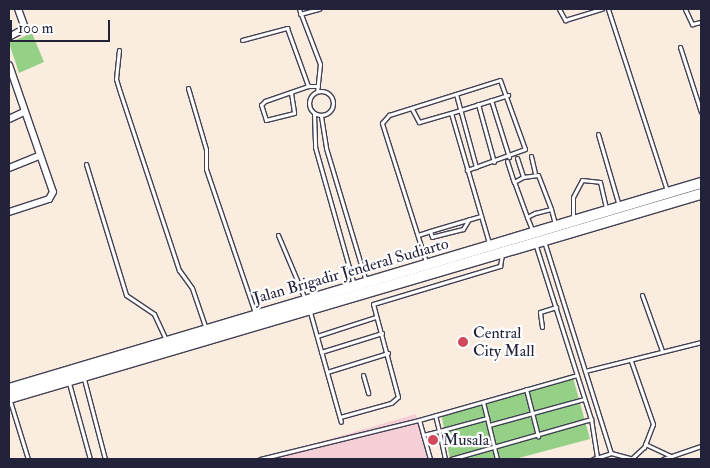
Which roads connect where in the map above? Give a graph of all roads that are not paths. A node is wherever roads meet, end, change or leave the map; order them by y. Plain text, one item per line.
1 (18, 9) edge
2 (299, 9) edge
3 (319, 9) edge
4 (558, 9) edge
5 (602, 9) edge
6 (608, 9) edge
7 (685, 9) edge
8 (300, 14) junction
9 (701, 22) edge
10 (9, 37) edge
11 (242, 40) dead end
12 (680, 47) dead end
13 (118, 50) dead end
14 (9, 65) edge
15 (11, 79) edge
16 (308, 86) junction
17 (318, 86) junction
18 (188, 88) dead end
19 (317, 92) junction
20 (290, 93) junction
21 (456, 94) junction
22 (508, 95) junction
23 (491, 100) junction
24 (478, 104) junction
25 (412, 109) junction
26 (460, 110) junction
27 (24, 112) junction
28 (701, 112) edge
29 (451, 113) junction
30 (314, 114) junction
31 (321, 116) junction
32 (9, 119) edge
33 (598, 134) dead end
34 (38, 156) junction
35 (531, 156) dead end
36 (517, 158) dead end
37 (508, 159) junction
38 (494, 162) junction
39 (86, 164) dead end
40 (476, 167) junction
41 (9, 168) edge
42 (466, 170) junction
43 (535, 174) junction
44 (523, 177) junction
45 (514, 182) junction
46 (701, 183) edge
47 (668, 194) junction
48 (701, 194) edge
49 (620, 207) junction
50 (551, 209) junction
51 (9, 212) edge
52 (606, 212) junction
53 (481, 216) junction
54 (528, 217) junction
55 (469, 219) junction
56 (574, 222) junction
57 (556, 227) junction
58 (430, 231) junction
59 (278, 235) dead end
60 (418, 235) junction
61 (539, 237) junction
62 (490, 246) junction
63 (501, 252) junction
64 (427, 265) junction
65 (366, 283) junction
66 (355, 286) junction
67 (642, 295) dead end
68 (306, 300) junction
69 (556, 307) junction
70 (309, 311) junction
71 (256, 314) junction
72 (376, 317) junction
73 (542, 327) dead end
74 (206, 329) junction
75 (382, 332) junction
76 (316, 336) junction
77 (166, 341) junction
78 (701, 342) edge
79 (662, 351) junction
80 (321, 352) junction
81 (388, 353) junction
82 (631, 361) junction
83 (585, 371) junction
84 (327, 372) junction
85 (363, 375) dead end
86 (577, 375) junction
87 (83, 376) junction
88 (68, 380) junction
89 (9, 389) edge
90 (526, 389) junction
91 (368, 393) dead end
92 (9, 397) edge
93 (584, 398) junction
94 (483, 402) junction
95 (531, 413) junction
96 (435, 415) junction
97 (340, 417) junction
98 (487, 418) junction
99 (591, 419) junction
100 (420, 420) junction
101 (341, 422) dead end
102 (489, 425) junction
103 (439, 431) junction
104 (424, 435) junction
105 (538, 436) junction
106 (646, 444) junction
107 (701, 446) edge
108 (496, 448) junction
109 (611, 452) junction
110 (598, 456) junction
111 (671, 456) junction
112 (28, 459) edge
113 (90, 459) edge
114 (105, 459) edge
115 (260, 459) edge
116 (430, 459) edge
117 (445, 459) edge
118 (451, 459) edge
119 (497, 459) edge
120 (593, 459) edge
121 (633, 459) edge
122 (663, 459) edge

1 - 10 street
2 - 8 lane
3 - 8 lane
4 - 5 lane
6 - 47 lane
7 - 9 lane
8 - 17 lane
11 - 16 lane
12 - 28 lane
13 - 74 lane
14 - 15 street
15 - 27 street
16 - 17 lane
16 - 20 lane
17 - 19 lane
18 - 71 lane
19 - 30 lane
19 - 31 lane
20 - 20 lane
21 - 22 lane
21 - 25 lane
21 - 26 lane
22 - 23 lane
22 - 37 lane
23 - 24 lane
23 - 37 lane
24 - 26 lane
24 - 38 lane
25 - 29 lane
25 - 60 lane
26 - 29 lane
26 - 40 lane
27 - 32 street
27 - 34 street
29 - 42 lane
30 - 31 lane
30 - 66 lane
31 - 65 lane
33 - 49 lane
34 - 41 street
34 - 51 street
35 - 43 lane
36 - 44 lane
37 - 38 lane
37 - 45 lane
38 - 40 lane
39 - 77 lane
40 - 42 lane
42 - 53 lane
43 - 44 lane
43 - 50 lane
44 - 45 lane
45 - 54 lane
46 - 47 main road, Jalan Brigadir Jenderal Sudiarto
47 - 49 main road, Jalan Brigadir Jenderal Sudiarto
48 - 61 main road, Jalan Brigadir Jenderal Sudiarto
49 - 52 main road, Jalan Brigadir Jenderal Sudiarto
50 - 54 lane
50 - 57 lane
52 - 56 main road, Jalan Brigadir Jenderal Sudiarto
52 - 56 lane
53 - 55 lane
53 - 62 lane
54 - 61 lane
55 - 58 lane
55 - 58 lane
56 - 57 main road, Jalan Brigadir Jenderal Sudiarto
57 - 61 main road, Jalan Brigadir Jenderal Sudiarto
58 - 60 lane
59 - 68 lane
60 - 64 lane
61 - 62 main road, Jalan Brigadir Jenderal Sudiarto
61 - 63 main road, Jalan Brigadir Jenderal Sudiarto
61 - 69 lane
61 - 83 lane
62 - 64 main road, Jalan Brigadir Jenderal Sudiarto
63 - 70 main road, Jalan Brigadir Jenderal Sudiarto
63 - 72 lane
64 - 65 main road, Jalan Brigadir Jenderal Sudiarto
65 - 66 main road, Jalan Brigadir Jenderal Sudiarto
66 - 68 main road, Jalan Brigadir Jenderal Sudiarto
67 - 79 lane
68 - 70 lane
68 - 71 main road, Jalan Brigadir Jenderal Sudiarto
69 - 73 lane
69 - 86 lane
70 - 76 lane
70 - 87 main road, Jalan Brigadir Jenderal Sudiarto
71 - 74 main road, Jalan Brigadir Jenderal Sudiarto
72 - 75 lane
72 - 76 lane
74 - 77 main road, Jalan Brigadir Jenderal Sudiarto
75 - 80 lane
75 - 81 lane
76 - 80 lane
77 - 89 main road, Jalan Brigadir Jenderal Sudiarto
78 - 79 lane
79 - 82 lane
80 - 84 lane
81 - 84 lane
81 - 97 lane
82 - 83 lane
82 - 106 lane
83 - 109 lane
84 - 97 lane
85 - 91 lane
86 - 90 lane
86 - 93 lane
87 - 88 main road, Jalan Brigadir Jenderal Sudiarto
87 - 114 lane
88 - 92 main road, Jalan Brigadir Jenderal Sudiarto
88 - 113 lane
90 - 94 lane
90 - 95 lane
92 - 112 lane
93 - 95 lane
93 - 99 lane
94 - 96 lane
94 - 98 lane
95 - 102 lane
95 - 105 lane
96 - 100 lane
96 - 103 lane
97 - 101 lane
98 - 102 lane
98 - 103 lane
99 - 105 lane
99 - 110 lane
100 - 104 lane
100 - 115 lane
102 - 108 lane
103 - 104 lane
103 - 117 lane
104 - 116 lane
105 - 108 lane
106 - 111 lane
106 - 121 lane
107 - 111 lane
108 - 118 lane
108 - 119 lane
109 - 110 lane
109 - 121 lane
110 - 120 lane
111 - 122 lane

